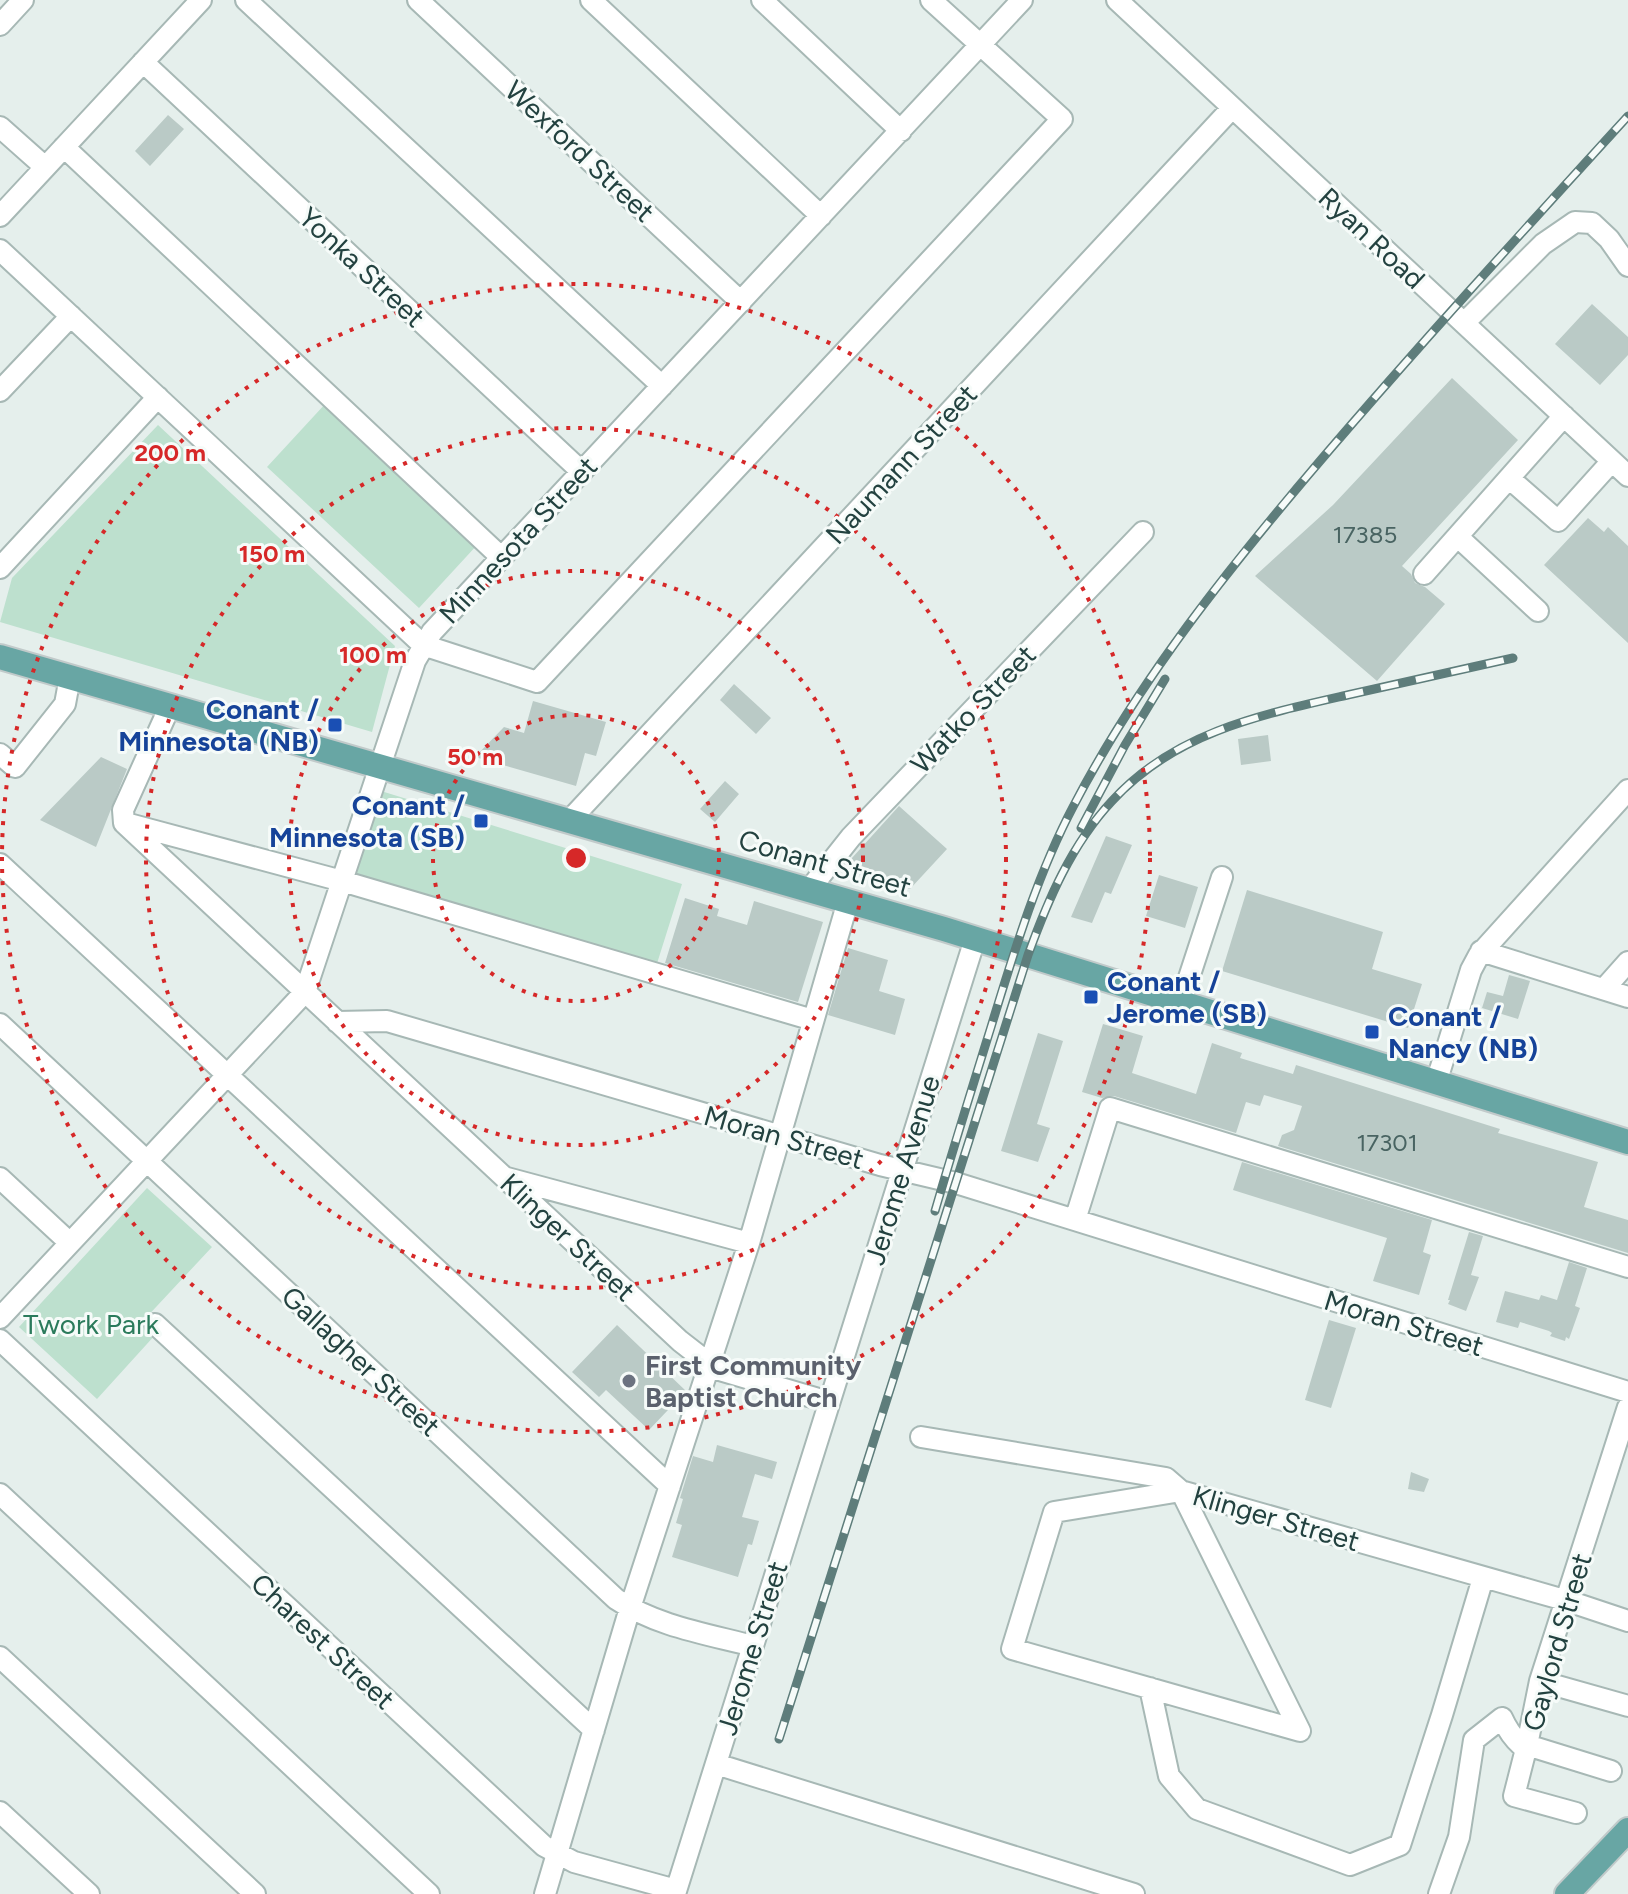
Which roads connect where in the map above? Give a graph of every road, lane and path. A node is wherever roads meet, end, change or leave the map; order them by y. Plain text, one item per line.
1 (23, 0) edge
2 (201, 0) edge
3 (246, 0) edge
4 (418, 0) edge
5 (591, 0) edge
6 (762, 0) edge
7 (931, 0) edge
8 (1022, 0) edge
9 (1117, 0) edge
10 (0, 25) edge
11 (980, 46) junction
12 (143, 62) junction
13 (1232, 108) junction
14 (0, 127) edge
15 (901, 131) junction
16 (64, 147) junction
17 (45, 167) junction
18 (0, 216) edge
19 (821, 216) junction
20 (0, 250) edge
21 (1628, 266) edge
22 (741, 302) junction
23 (71, 316) junction
24 (1464, 323) junction
25 (662, 386) junction
26 (0, 391) edge
27 (158, 397) junction
28 (1564, 416) junction
29 (1612, 461) junction
30 (582, 472) junction
31 (1628, 476) edge
32 (1510, 479) junction
33 (1143, 532) dead end
34 (1458, 537) junction
35 (4, 556) edge
36 (502, 558) junction
37 (1424, 574) dead end
38 (1538, 611) dead end
39 (423, 645) junction
40 (0, 657) edge
41 (70, 677) junction
42 (170, 706) junction
43 (0, 754) edge
44 (380, 767) junction
45 (1628, 790) edge
46 (569, 821) junction
47 (124, 823) junction
48 (0, 864) edge
49 (1222, 877) dead end
50 (342, 881) junction
51 (809, 890) junction
52 (848, 901) junction
53 (975, 939) junction
54 (1480, 953) junction
55 (1628, 962) edge
56 (1604, 989) junction
57 (305, 992) junction
58 (1628, 997) edge
59 (1181, 1002) junction
60 (813, 1020) junction
61 (337, 1022) junction
62 (0, 1024) edge
63 (228, 1076) junction
64 (1436, 1083) junction
65 (780, 1135) junction
66 (1628, 1142) edge
67 (148, 1162) junction
68 (903, 1169) junction
69 (503, 1177) junction
70 (0, 1178) edge
71 (1075, 1220) junction
72 (70, 1243) junction
73 (749, 1243) junction
74 (1628, 1267) edge
75 (0, 1318) edge
76 (155, 1324) dead end
77 (0, 1340) edge
78 (710, 1366) junction
79 (1628, 1392) edge
80 (829, 1402) junction
81 (1628, 1407) edge
82 (921, 1437) dead end
83 (670, 1486) junction
84 (1181, 1491) junction
85 (0, 1494) edge
86 (1483, 1578) junction
87 (1568, 1601) junction
88 (630, 1608) junction
89 (1628, 1621) edge
90 (753, 1646) junction
91 (0, 1657) edge
92 (1540, 1681) junction
93 (1150, 1688) junction
94 (1628, 1706) edge
95 (594, 1730) junction
96 (1527, 1745) junction
97 (716, 1764) junction
98 (1611, 1771) dead end
99 (0, 1812) edge
100 (1576, 1813) dead end
101 (1628, 1830) edge
102 (558, 1855) junction
103 (675, 1892) edge
104 (89, 1894) edge
105 (255, 1894) edge
106 (429, 1894) edge
107 (545, 1894) edge
108 (1134, 1894) edge
109 (1439, 1894) edge
110 (1567, 1894) edge

1 - 10 street
2 - 12 street
3 - 25 street
4 - 22 street, Wexford Street
5 - 19 street
6 - 15 street
7 - 11 street
8 - 11 street, Minnesota Street
9 - 13 street, Ryan Road
11 - 15 street, Minnesota Street
11 - 39 street
12 - 16 street
12 - 30 street, Yonka Street
13 - 24 street, Ryan Road
13 - 46 street, Naumann Street
14 - 17 street
15 - 19 street, Minnesota Street
16 - 17 street
16 - 36 street
17 - 18 street
19 - 22 street, Minnesota Street
20 - 23 street
21 - 24 street
22 - 25 street, Minnesota Street
23 - 26 street
23 - 27 street
24 - 28 street, Ryan Road
25 - 30 street, Minnesota Street
27 - 35 street
27 - 39 street
28 - 29 street, Ryan Road
28 - 32 street
29 - 31 street, Ryan Road
29 - 32 street
30 - 36 street, Minnesota Street
32 - 34 street
33 - 51 street, Watko Street
34 - 37 street
34 - 38 street
36 - 39 street, Minnesota Street
39 - 44 street, Minnesota Street
40 - 41 main road, Conant Street
41 - 42 main road, Conant Street
41 - 43 street
42 - 44 main road, Conant Street
42 - 47 street
44 - 46 main road, Conant Street
44 - 50 street, Minnesota Street
45 - 54 street
46 - 51 main road, Conant Street
47 - 50 street
47 - 57 street
48 - 63 street
49 - 59 street
50 - 57 street, Minnesota Street
50 - 60 street
51 - 52 main road, Conant Street
52 - 53 main road, Conant Street
52 - 60 street
53 - 59 main road, Conant Street
53 - 68 street, Jerome Avenue
54 - 56 street
54 - 64 street
55 - 56 street
56 - 58 street
57 - 61 street
57 - 63 street, Minnesota Street
59 - 64 main road, Conant Street
60 - 65 street
61 - 65 street, Moran Street
61 - 69 street, Klinger Street
62 - 67 street, Gallagher Street
63 - 67 street, Minnesota Street
63 - 83 street
64 - 66 main road, Conant Street
65 - 68 street, Moran Street
65 - 73 street
67 - 72 street, Minnesota Street
67 - 88 street, Gallagher Street
68 - 71 street, Moran Street
68 - 80 street, Jerome Avenue
69 - 73 street
69 - 78 street, Klinger Street
70 - 72 street
71 - 74 street
71 - 79 street, Moran Street
72 - 75 street, Minnesota Street
73 - 78 street
76 - 95 street
77 - 102 street, Charest Street
78 - 80 street, Klinger Street
78 - 83 street
80 - 90 street, Jerome Street
81 - 87 street, Gaylord Street
82 - 84 street, Klinger Street
83 - 88 street
84 - 86 street, Klinger Street
84 - 93 street
84 - 93 street
85 - 106 street
86 - 87 street, Klinger Street
86 - 93 street
87 - 89 street, Klinger Street
87 - 92 street, Gaylord Street
88 - 90 street, Gallagher Street
88 - 95 street
90 - 97 street, Jerome Street
91 - 105 street
92 - 94 street
92 - 96 street, Gaylord Street
95 - 102 street
96 - 98 street
96 - 100 street
96 - 109 street, Gaylord Street
97 - 103 street, Jerome Street
97 - 108 street
99 - 104 street
101 - 110 main road
102 - 103 street, Charest Street
102 - 107 street

